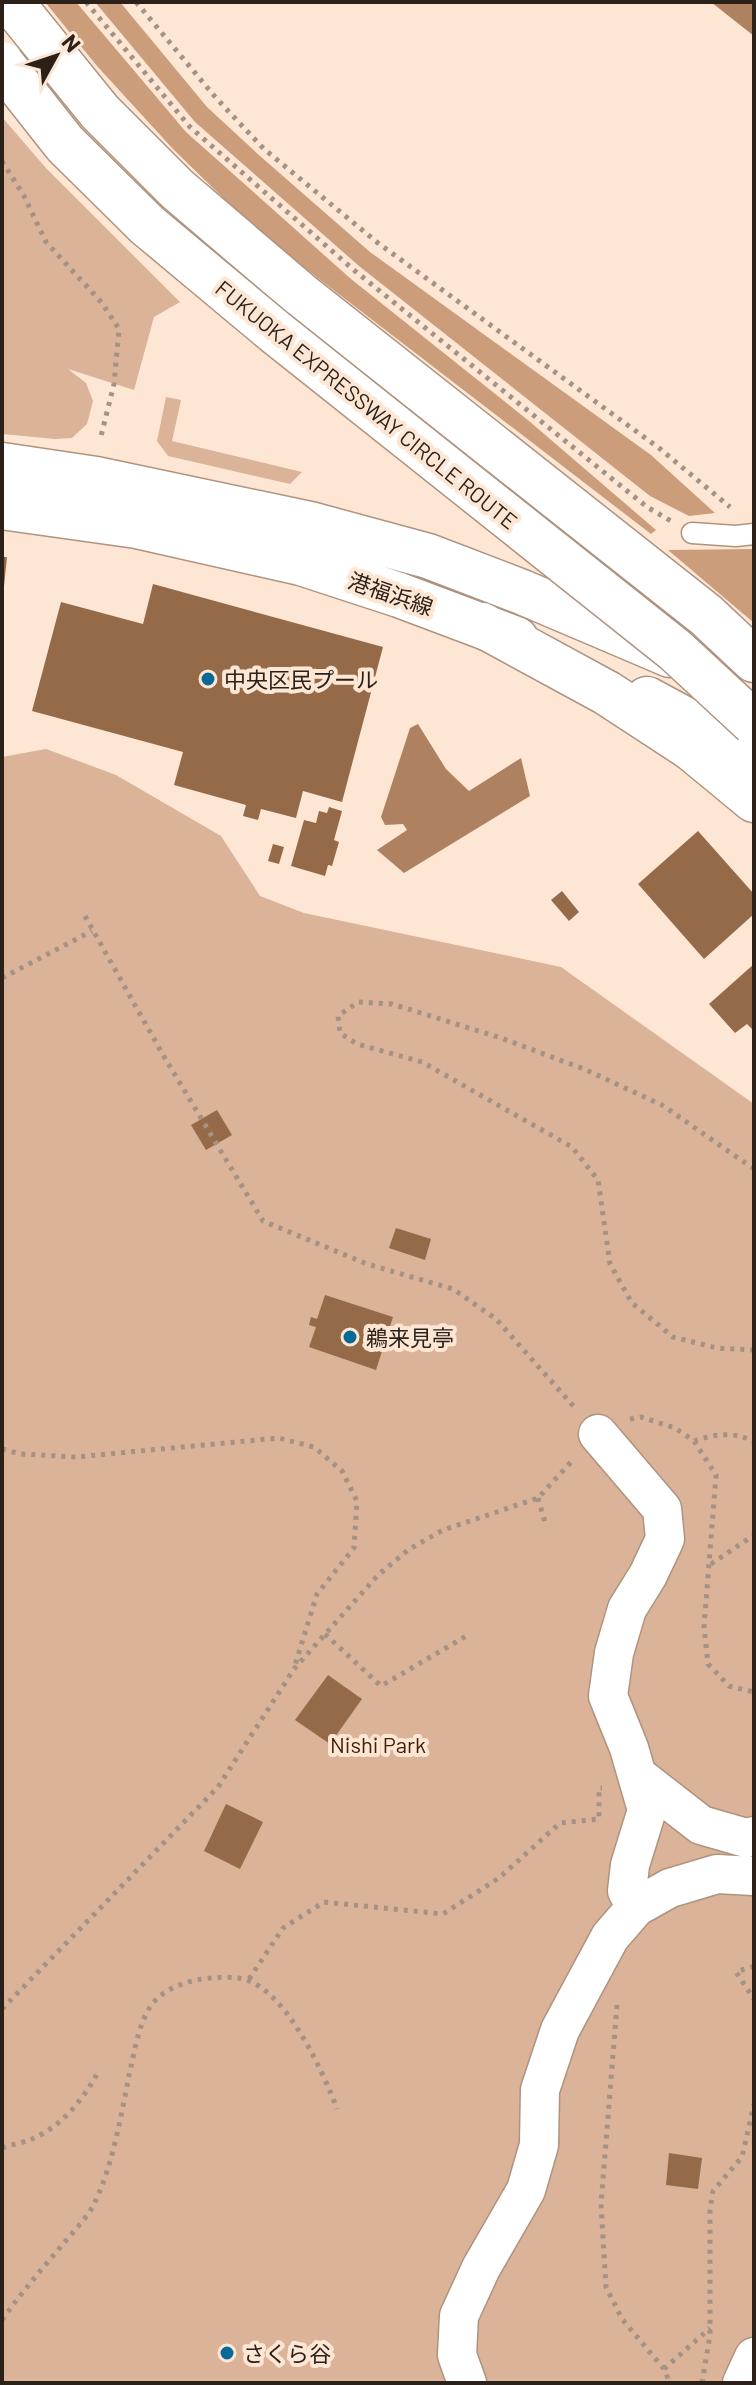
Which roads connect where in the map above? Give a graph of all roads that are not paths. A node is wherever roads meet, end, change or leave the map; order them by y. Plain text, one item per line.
1 (11, 2) edge
2 (2, 64) edge
3 (2, 465) edge
4 (2, 507) edge
5 (692, 533) road end
6 (745, 535) edge
7 (482, 625) junction
8 (754, 660) edge
9 (754, 698) edge
10 (754, 723) edge
11 (754, 757) edge
12 (754, 800) edge
13 (598, 1434) road end
14 (642, 1793) junction
15 (754, 1836) edge
16 (754, 1876) edge
17 (636, 1907) junction
18 (754, 2357) edge
19 (467, 2383) edge
20 (742, 2383) edge

1 - 8 main road, FUKUOKA EXPRESSWAY CIRCLE ROUTE
2 - 10 main road, FUKUOKA EXPRESSWAY CIRCLE ROUTE, bridge
3 - 9 main road, 港福浜線
4 - 7 main road, 港福浜線
5 - 6 lane
7 - 11 main road, 港福浜線
7 - 12 main road
13 - 14 street
14 - 15 street
14 - 17 street
16 - 17 street
17 - 19 street
18 - 20 street

